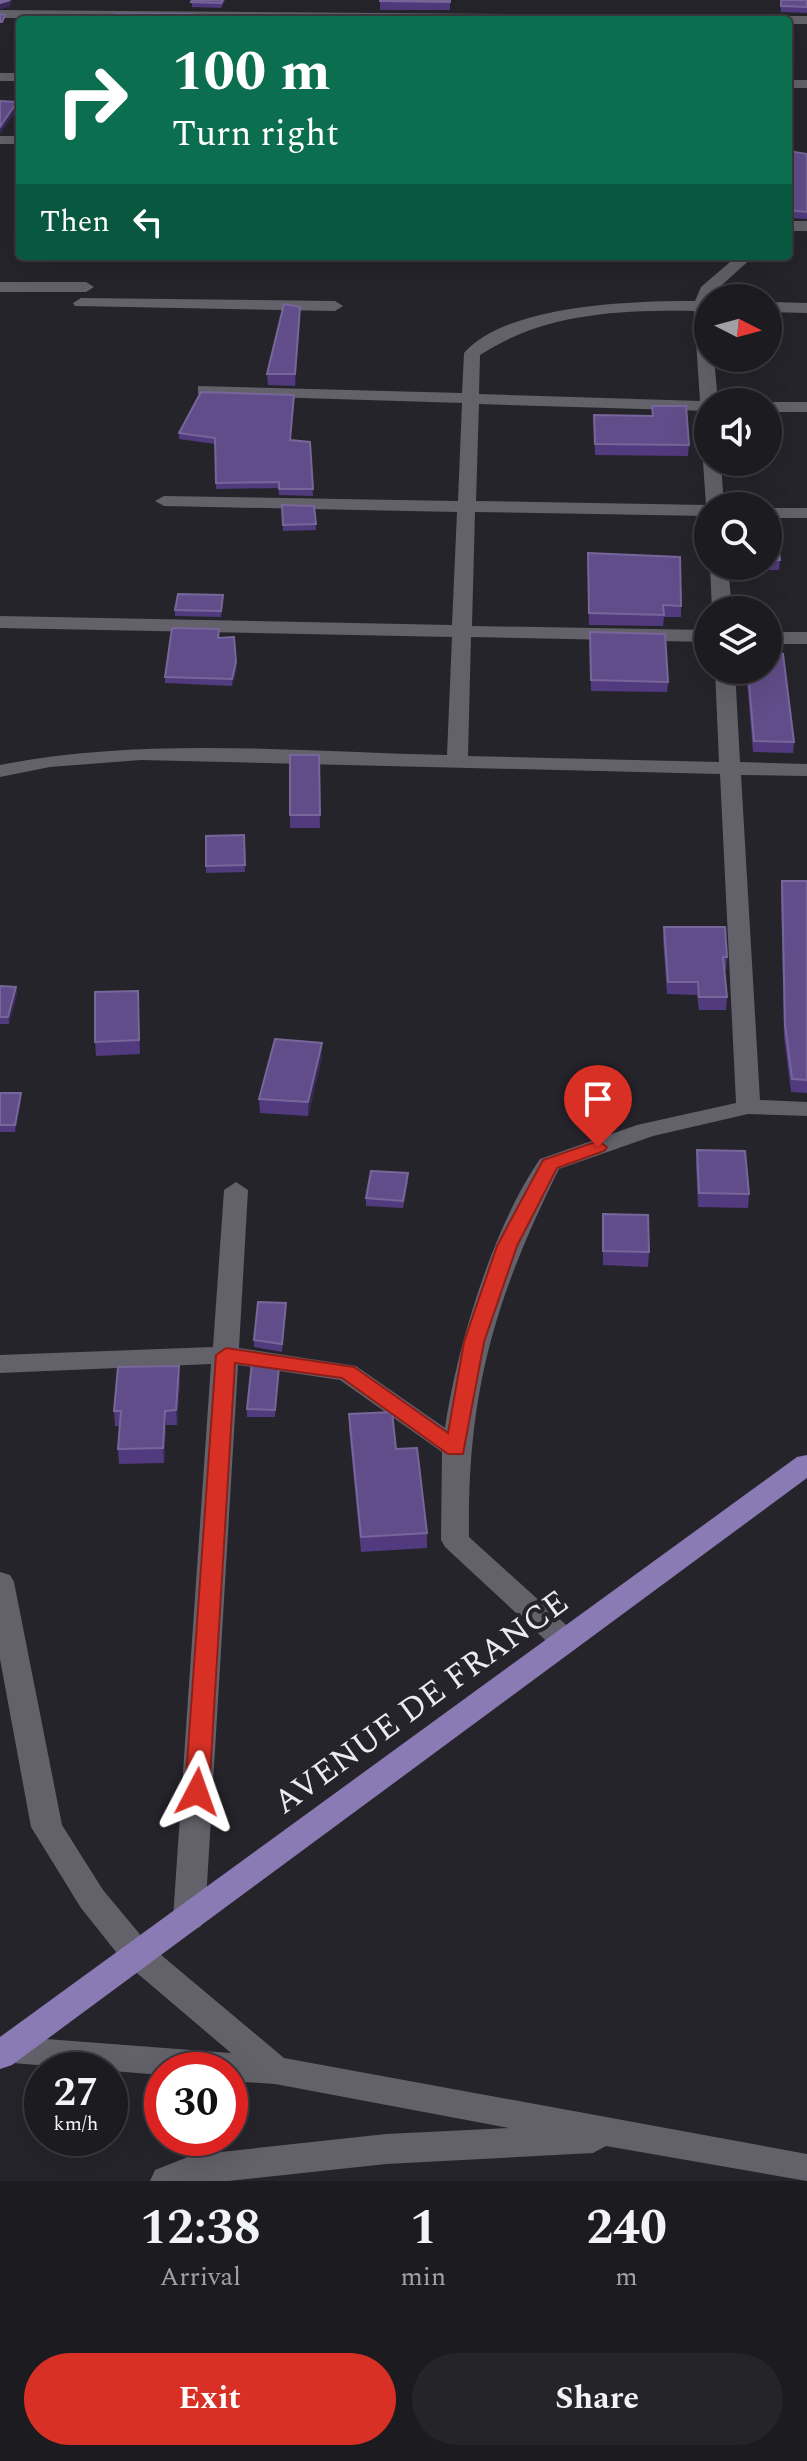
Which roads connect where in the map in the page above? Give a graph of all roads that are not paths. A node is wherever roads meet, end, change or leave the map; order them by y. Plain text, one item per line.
1 (286, 11) edge
2 (0, 14) edge
3 (555, 16) edge
4 (741, 260) edge
5 (714, 284) edge
6 (0, 287) edge
7 (335, 306) dead end
8 (694, 306) edge
9 (782, 307) edge
10 (807, 308) edge
11 (204, 390) edge
12 (471, 400) junction
13 (694, 404) edge
14 (782, 407) edge
15 (807, 407) edge
16 (164, 501) dead end
17 (467, 507) junction
18 (694, 511) edge
19 (782, 513) edge
20 (807, 513) edge
21 (0, 622) edge
22 (462, 631) junction
23 (694, 636) edge
24 (782, 638) edge
25 (807, 638) edge
26 (726, 684) edge
27 (457, 762) junction
28 (731, 768) junction
29 (807, 770) edge
30 (0, 771) edge
31 (748, 1107) junction
32 (807, 1109) edge
33 (236, 1190) dead end
34 (226, 1355) junction
35 (0, 1364) edge
36 (456, 1449) junction
37 (807, 1464) edge
38 (0, 1582) edge
39 (565, 1641) junction
40 (189, 1918) junction
41 (136, 1953) junction
42 (3, 2053) edge
43 (275, 2070) junction
44 (632, 2136) junction
45 (807, 2169) edge
46 (167, 2181) edge

1 - 2 street
1 - 3 street
4 - 5 street
6 - 7 street
8 - 12 street
9 - 10 street
11 - 12 street
12 - 13 street
12 - 17 street
14 - 15 street
16 - 17 street
17 - 18 street
17 - 22 street
19 - 20 street
21 - 22 street
22 - 23 street
22 - 27 street
24 - 25 street
26 - 28 street
27 - 28 street
27 - 30 street
28 - 29 street
28 - 31 street
31 - 32 street
31 - 36 street
33 - 34 street
34 - 35 street
34 - 36 street
34 - 40 street
36 - 39 street
37 - 39 main road, AVENUE DE FRANCE
38 - 41 street
39 - 40 main road, AVENUE DE FRANCE
40 - 41 main road, AVENUE DE FRANCE
41 - 42 main road, AVENUE DE FRANCE
41 - 43 street
42 - 43 street
43 - 44 street
44 - 45 street
44 - 46 street

